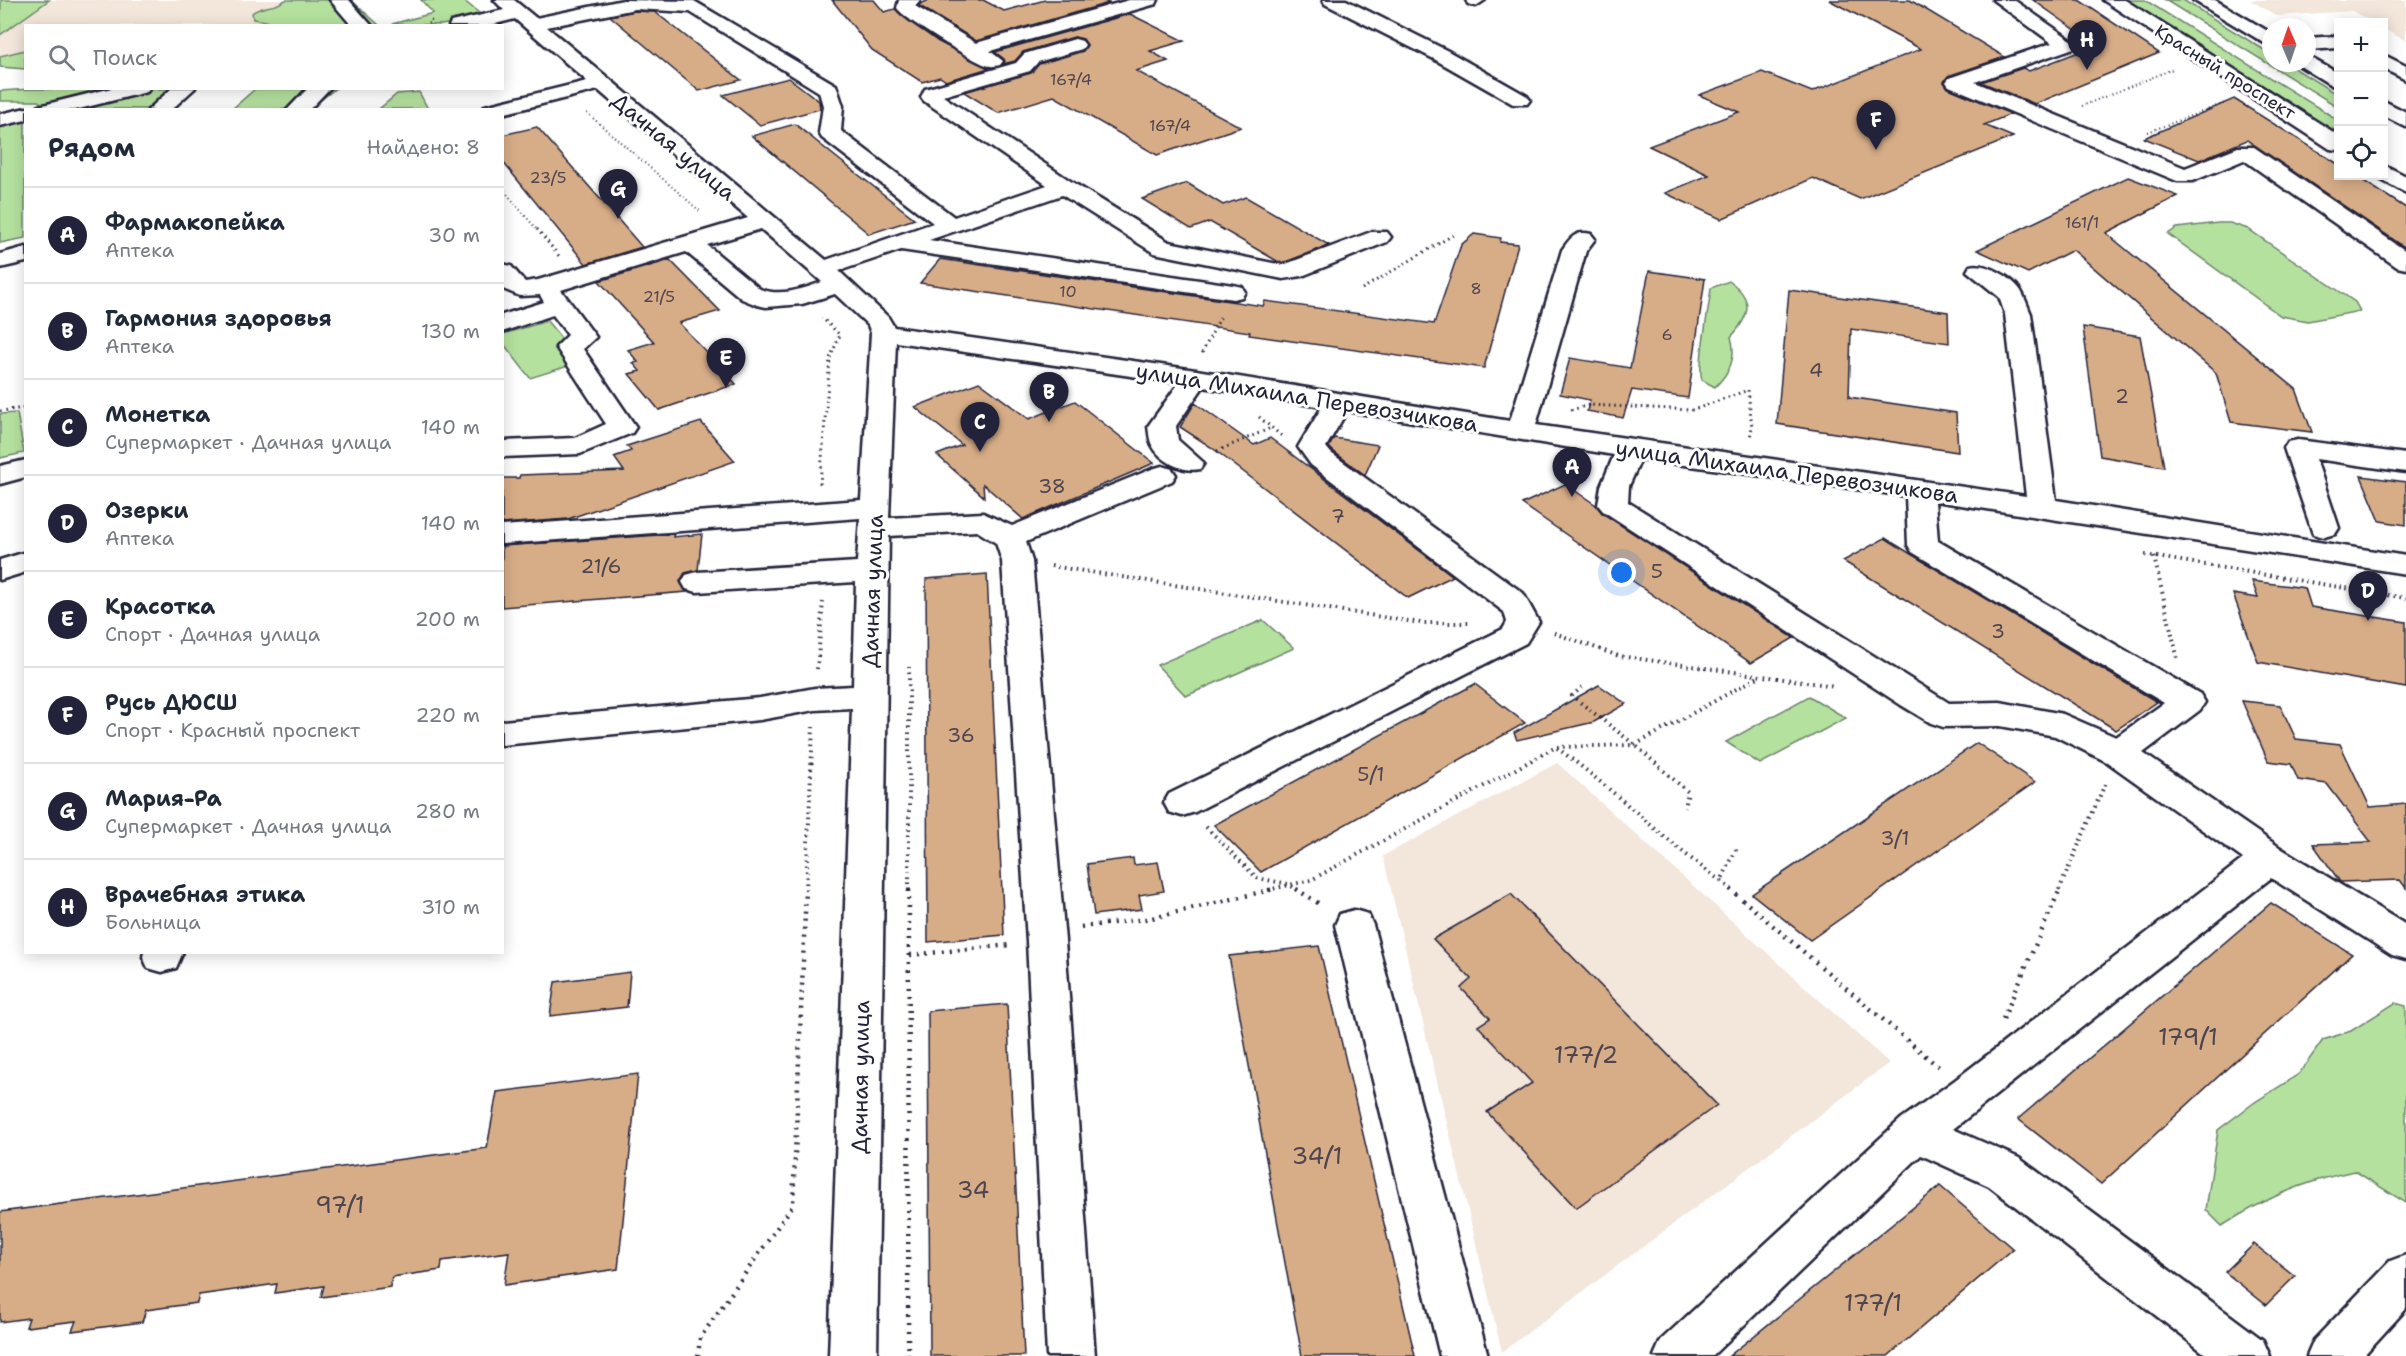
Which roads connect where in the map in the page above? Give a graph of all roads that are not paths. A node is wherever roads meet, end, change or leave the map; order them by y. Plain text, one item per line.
1 (339, 0) edge
2 (911, 0) edge
3 (1149, 0) edge
4 (1332, 0) edge
5 (2002, 0) edge
6 (2112, 0) edge
7 (2202, 0) edge
8 (518, 13) edge
9 (361, 24) edge
10 (467, 24) edge
11 (2262, 36) edge
12 (2334, 42) edge
13 (2316, 43) edge
14 (1075, 45) dead end
15 (974, 50) junction
16 (2388, 63) edge
17 (2316, 68) edge
18 (1010, 71) junction
19 (2406, 74) edge
20 (2334, 79) edge
21 (599, 84) junction
22 (131, 90) edge
23 (183, 90) edge
24 (318, 90) edge
25 (1520, 100) dead end
26 (55, 108) edge
27 (160, 108) edge
28 (299, 108) edge
29 (500, 108) edge
30 (2388, 109) edge
31 (24, 114) edge
32 (0, 120) edge
33 (2406, 120) edge
34 (2334, 141) edge
35 (2388, 175) edge
36 (2406, 186) edge
37 (1064, 187) junction
38 (764, 221) junction
39 (950, 225) junction
40 (1379, 237) dead end
41 (1583, 239) dead end
42 (689, 243) junction
43 (899, 243) junction
44 (24, 255) edge
45 (0, 261) edge
46 (2406, 262) edge
47 (1979, 271) dead end
48 (504, 274) edge
49 (830, 277) junction
50 (1233, 292) dead end
51 (553, 296) junction
52 (504, 323) edge
53 (884, 333) junction
54 (1196, 378) junction
55 (1338, 402) junction
56 (1521, 431) junction
57 (504, 449) edge
58 (1631, 449) junction
59 (1190, 463) dead end
60 (2406, 464) edge
61 (24, 469) edge
62 (0, 475) edge
63 (1162, 475) dead end
64 (1920, 490) junction
65 (2043, 507) junction
66 (874, 518) junction
67 (2324, 528) dead end
68 (504, 536) edge
69 (1013, 549) junction
70 (24, 562) edge
71 (2406, 566) edge
72 (0, 570) edge
73 (872, 571) junction
74 (697, 582) dead end
75 (869, 696) junction
76 (504, 733) edge
77 (2119, 753) junction
78 (1182, 802) road end
79 (2269, 859) junction
80 (1354, 925) road end
81 (2406, 944) edge
82 (1916, 1132) junction
83 (2406, 1276) edge
84 (853, 1356) edge
85 (1071, 1356) edge
86 (1464, 1356) edge
87 (1678, 1356) edge
88 (2246, 1356) edge
89 (2331, 1356) edge

1 - 9 street
2 - 15 street
3 - 15 street
4 - 25 street
5 - 46 street
6 - 34 street, Красный проспект
7 - 11 street
8 - 10 street
8 - 21 street, Дачная улица
8 - 39 street
12 - 13 street
14 - 18 street
15 - 18 street
16 - 19 street
17 - 20 street
18 - 37 street
21 - 29 street
21 - 38 street, Дачная улица
22 - 26 street
23 - 27 street
24 - 28 street
30 - 33 street
31 - 32 street
35 - 36 street
37 - 39 street
37 - 40 street
38 - 42 street
38 - 49 street, Дачная улица
39 - 43 street
41 - 56 street
42 - 49 street
42 - 51 street
43 - 49 street
43 - 50 street
44 - 45 street
47 - 65 street
48 - 51 street
49 - 53 street, Дачная улица
51 - 52 street
51 - 57 street
53 - 54 street, улица Михаила Перевозчикова
53 - 66 street, Дачная улица
54 - 55 street, улица Михаила Перевозчикова
54 - 59 street
55 - 56 street, улица Михаила Перевозчикова
55 - 78 street
56 - 58 street, улица Михаила Перевозчикова
58 - 64 street, улица Михаила Перевозчикова
58 - 77 street
60 - 67 street
61 - 62 street
63 - 69 street
64 - 65 street, улица Михаила Перевозчикова
64 - 77 street
65 - 71 street, улица Михаила Перевозчикова
66 - 68 street
66 - 69 street
66 - 73 street, Дачная улица
69 - 85 street
70 - 72 street
73 - 74 street
73 - 75 street, Дачная улица
75 - 76 street
75 - 84 street, Дачная улица
77 - 79 street
79 - 81 street
79 - 82 street
80 - 86 street
82 - 87 street
82 - 88 street
83 - 89 street

